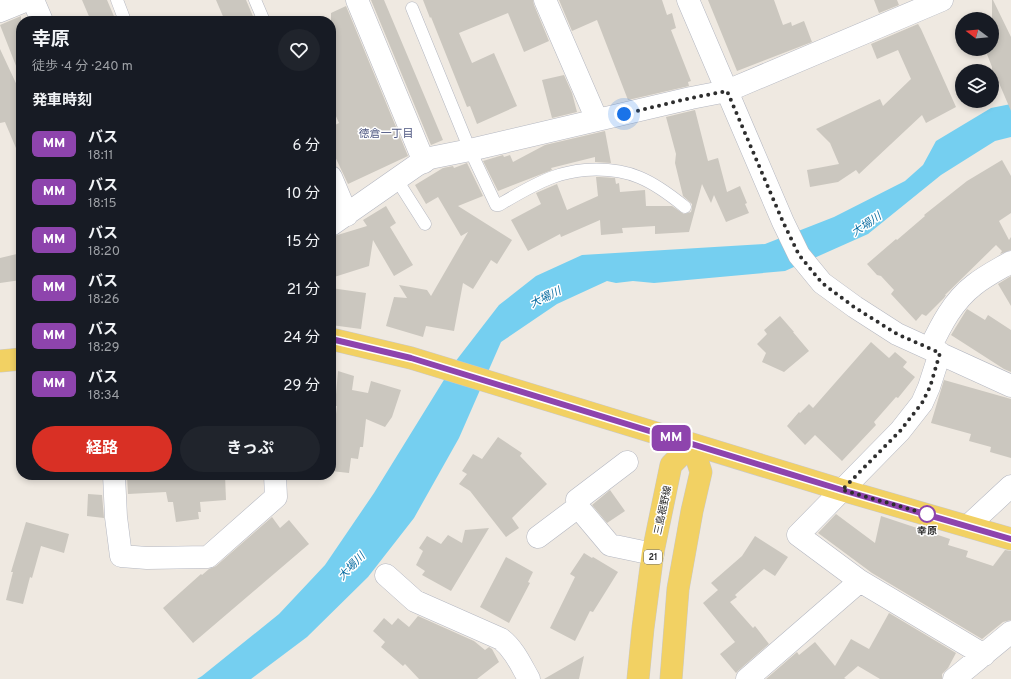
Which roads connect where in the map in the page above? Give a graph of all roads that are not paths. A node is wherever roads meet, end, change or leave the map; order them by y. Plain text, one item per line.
1 (27, 0) edge
2 (33, 0) edge
3 (117, 0) edge
4 (255, 0) edge
5 (357, 0) edge
6 (545, 0) edge
7 (688, 0) edge
8 (942, 0) edge
9 (913, 6) edge
10 (412, 8) dead end
11 (0, 11) edge
12 (40, 16) edge
13 (123, 16) edge
14 (262, 16) edge
15 (727, 91) junction
16 (597, 120) junction
17 (470, 150) junction
18 (424, 162) junction
19 (397, 180) junction
20 (336, 204) edge
21 (685, 207) dead end
22 (339, 220) edge
23 (425, 224) dead end
24 (1011, 262) edge
25 (336, 340) edge
26 (935, 351) junction
27 (16, 360) edge
28 (0, 362) edge
29 (1011, 386) edge
30 (692, 444) junction
31 (628, 462) dead end
32 (114, 480) edge
33 (275, 480) edge
34 (1011, 486) edge
35 (842, 490) junction
36 (578, 507) junction
37 (968, 526) junction
38 (538, 537) dead end
39 (1011, 539) edge
40 (653, 554) junction
41 (386, 575) dead end
42 (860, 581) junction
43 (1011, 632) edge
44 (984, 655) junction
45 (529, 679) edge
46 (638, 679) edge
47 (672, 679) edge
48 (747, 679) edge
49 (954, 679) edge

1 - 11 street
2 - 12 street
3 - 13 lane
4 - 14 lane
5 - 18 street
6 - 16 street
7 - 15 street
8 - 9 street
9 - 15 street
10 - 17 lane
15 - 16 street
15 - 26 street
16 - 17 street
17 - 18 street
17 - 21 lane
18 - 19 street
19 - 22 street
19 - 23 lane
20 - 22 street
24 - 26 street
25 - 30 main road
26 - 29 street
26 - 35 street
27 - 28 main road
30 - 35 main road
30 - 40 main road, 三島裾野線 / 21
30 - 47 main road
31 - 36 street
32 - 33 street
34 - 37 street
35 - 37 main road
35 - 42 street
36 - 38 street
36 - 40 street
37 - 39 main road
40 - 46 main road, 三島裾野線 / 21
41 - 45 street
42 - 44 street
42 - 48 street
43 - 44 street
44 - 49 street

